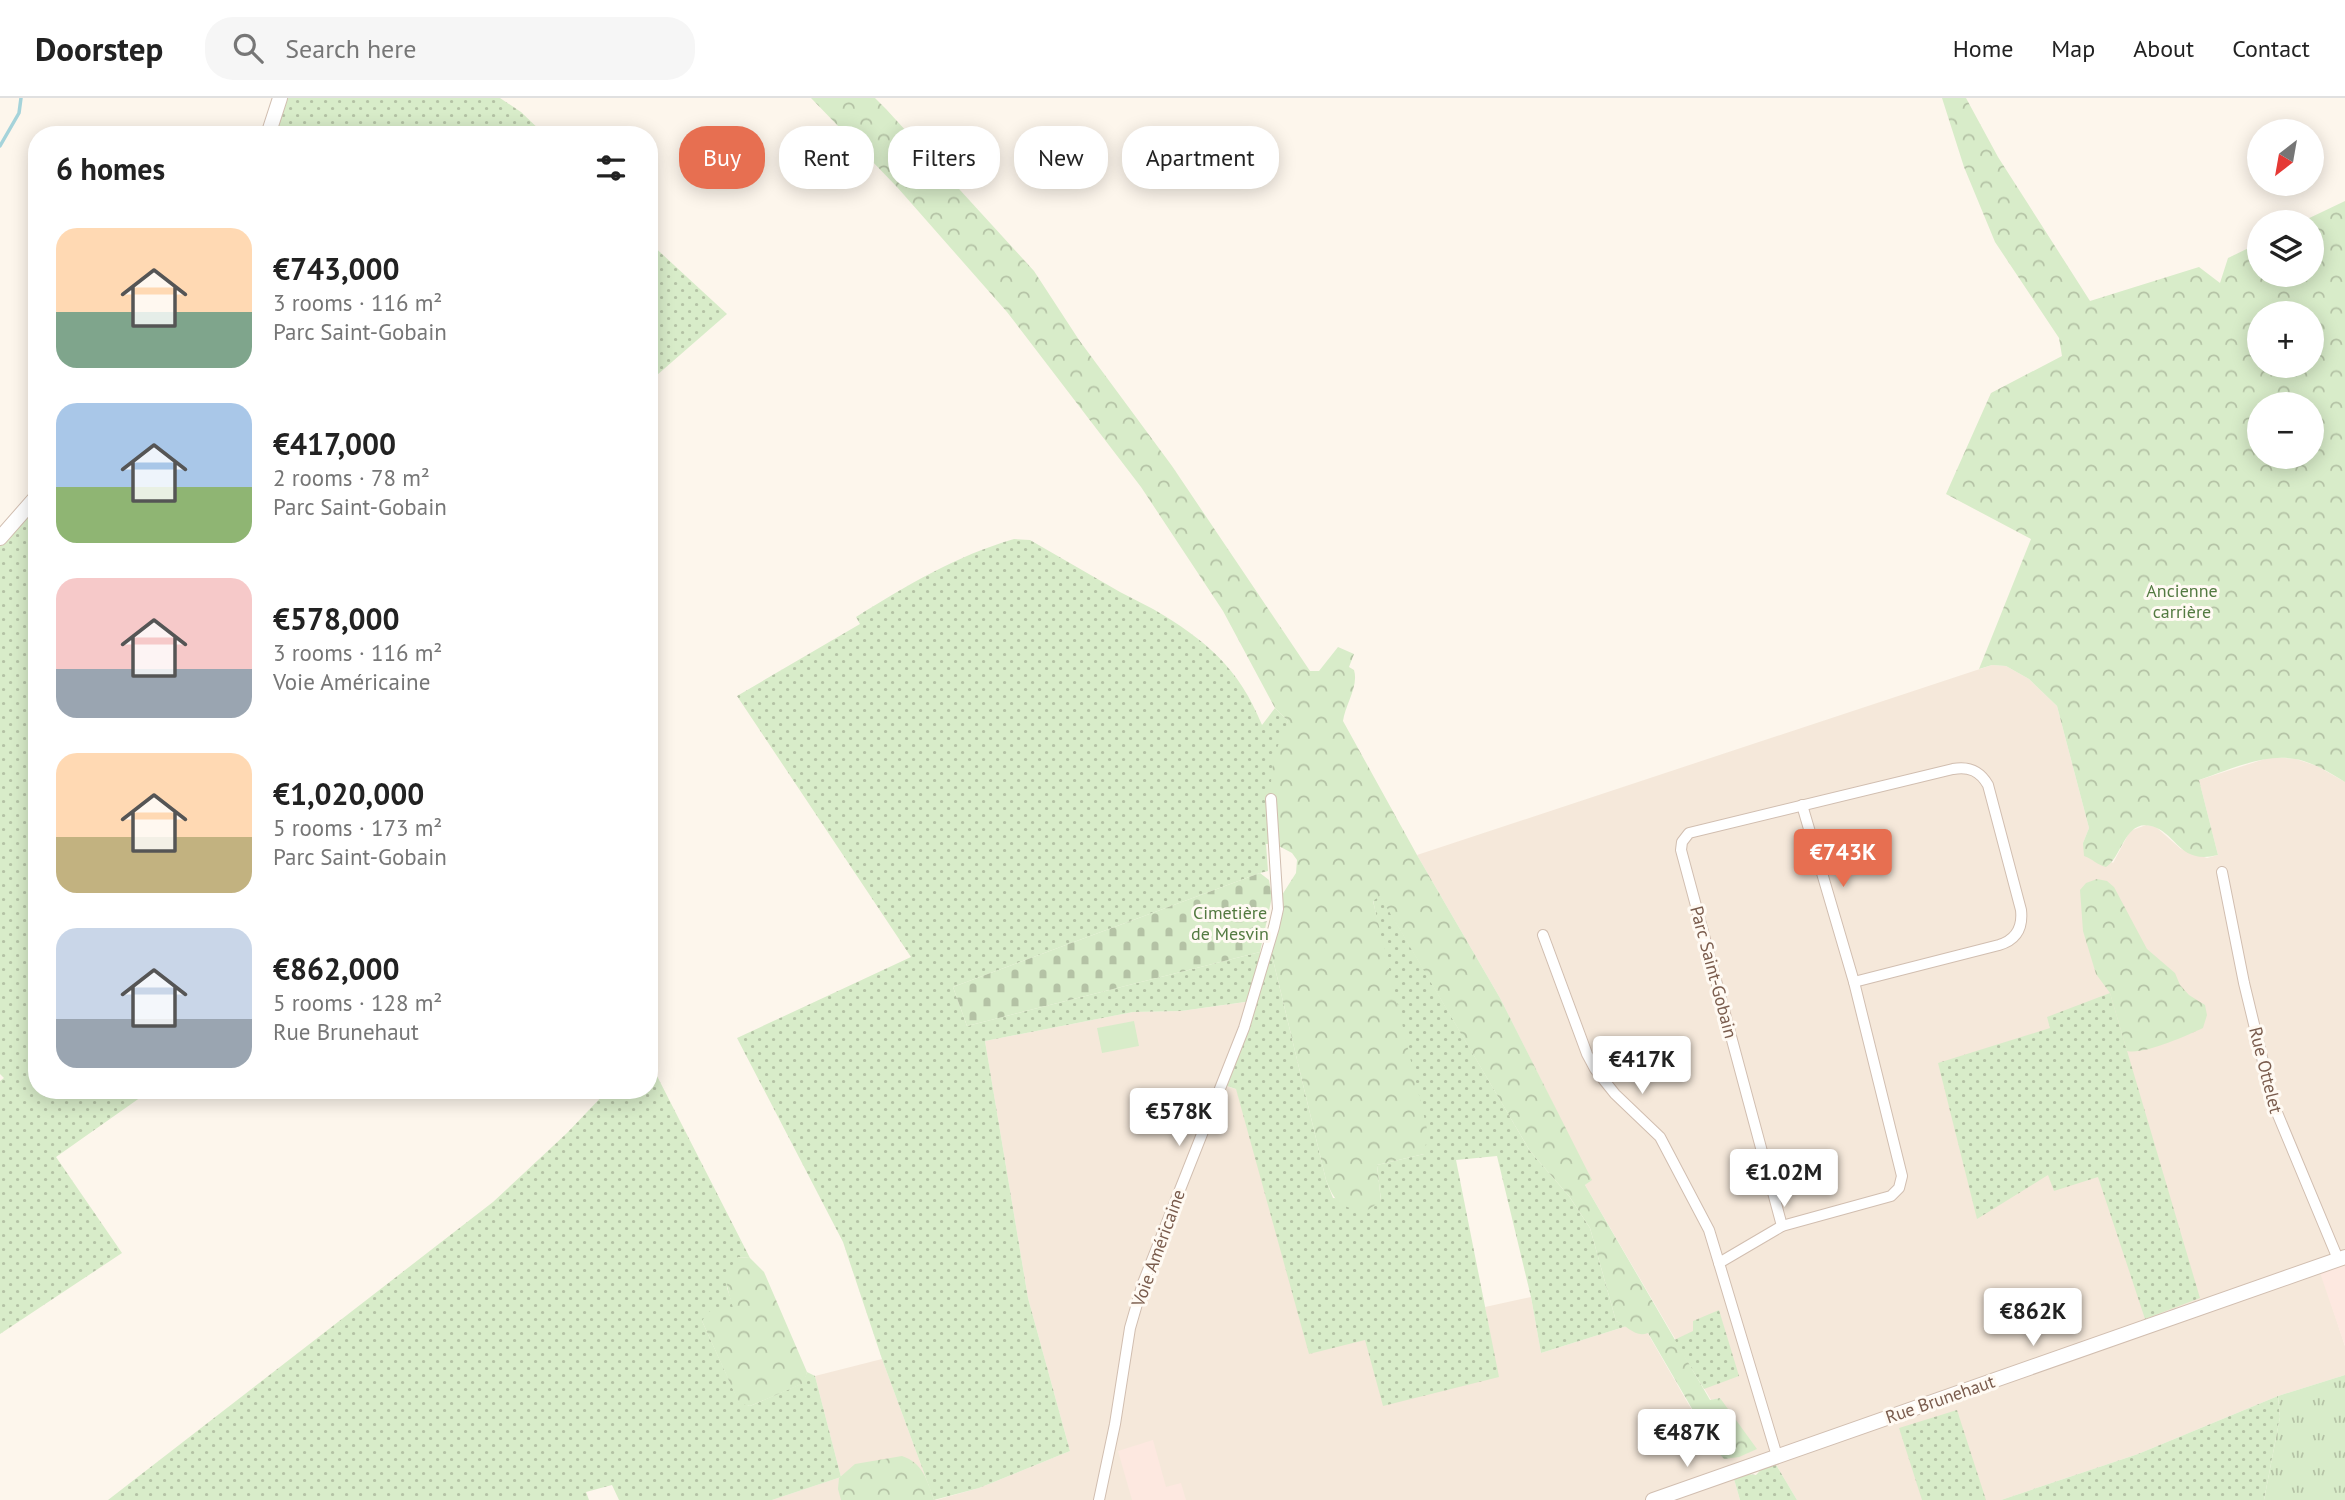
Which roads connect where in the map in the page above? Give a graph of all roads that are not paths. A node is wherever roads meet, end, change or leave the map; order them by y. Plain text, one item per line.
1 (280, 98) edge
2 (271, 126) edge
3 (28, 506) edge
4 (0, 538) edge
5 (1271, 799) dead end
6 (1802, 805) junction
7 (2221, 872) dead end
8 (1543, 935) dead end
9 (1854, 982) junction
10 (1783, 1226) junction
11 (2342, 1258) edge
12 (1719, 1263) junction
13 (1777, 1456) junction
14 (1099, 1500) edge
15 (1653, 1500) edge

1 - 2 street
3 - 4 street
5 - 14 street, Voie Américaine
6 - 9 street
6 - 9 street, Parc Saint-Gobain
6 - 10 street, Parc Saint-Gobain
7 - 11 street, Rue Ottelet
8 - 12 street
9 - 10 street
10 - 12 street
11 - 13 street, Rue Brunehaut
12 - 13 street
13 - 15 street, Rue Brunehaut

